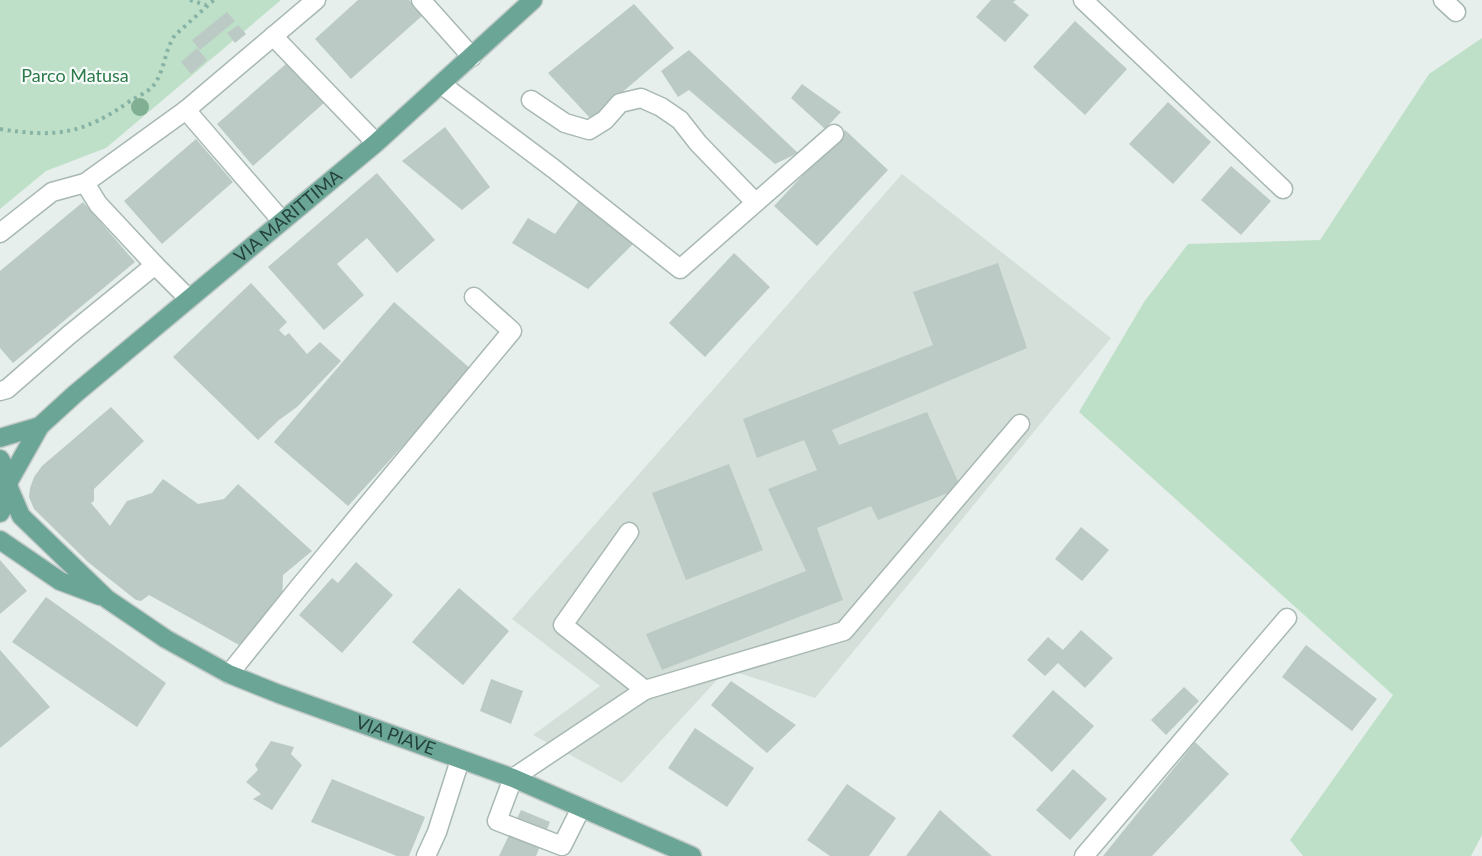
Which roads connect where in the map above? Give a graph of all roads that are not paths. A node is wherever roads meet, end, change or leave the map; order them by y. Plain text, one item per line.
1 (316, 0) edge
2 (422, 0) edge
3 (533, 0) edge
4 (1083, 0) edge
5 (273, 36) junction
6 (472, 57) junction
7 (441, 84) junction
8 (531, 100) dead end
9 (186, 110) junction
10 (834, 134) dead end
11 (376, 143) junction
12 (85, 183) junction
13 (1283, 189) dead end
14 (755, 202) junction
15 (282, 221) junction
16 (0, 233) edge
17 (155, 265) junction
18 (474, 297) dead end
19 (189, 299) junction
20 (0, 391) edge
21 (1020, 424) dead end
22 (40, 426) junction
23 (0, 438) edge
24 (0, 459) edge
25 (9, 484) junction
26 (0, 513) edge
27 (629, 532) dead end
28 (0, 540) edge
29 (107, 599) junction
30 (1287, 618) dead end
31 (229, 674) junction
32 (645, 690) junction
33 (460, 760) junction
34 (513, 778) junction
35 (581, 808) junction
36 (426, 856) edge
37 (692, 856) edge
38 (1084, 856) edge

1 - 5 street
2 - 6 street
3 - 6 main road, VIA MARITTIMA
4 - 13 street
5 - 9 street
5 - 11 street
6 - 7 main road, VIA MARITTIMA
7 - 11 main road, VIA MARITTIMA
7 - 14 street
8 - 14 street
9 - 12 street
9 - 15 street
10 - 14 street
11 - 15 main road, VIA MARITTIMA
12 - 16 street
12 - 17 street
15 - 19 main road, VIA MARITTIMA
17 - 19 street
17 - 20 street
18 - 31 street
19 - 22 main road, VIA MARITTIMA
21 - 32 street
22 - 23 main road, VIA MARITTIMA
22 - 25 main road, VIA MARITTIMA
24 - 25 main road, VIA PIAVE
25 - 26 main road, VIA MARITTIMA
25 - 29 main road, VIA PIAVE
27 - 32 street
28 - 29 main road, VIA PIAVE
29 - 31 main road, VIA PIAVE
30 - 38 street
31 - 33 main road, VIA PIAVE
32 - 34 street
33 - 34 main road, VIA PIAVE
33 - 36 street
34 - 35 main road, VIA PIAVE
34 - 35 street
35 - 37 main road, VIA PIAVE

